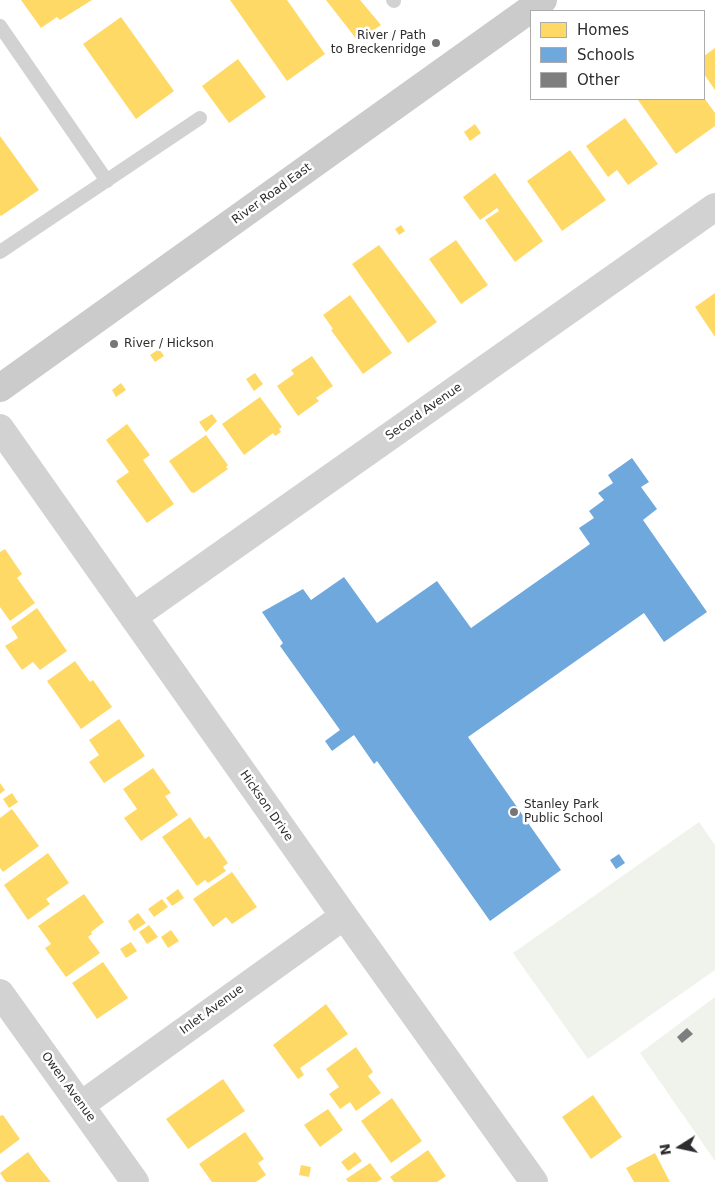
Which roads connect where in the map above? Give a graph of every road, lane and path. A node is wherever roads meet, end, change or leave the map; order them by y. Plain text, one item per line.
1 (543, 0) edge
2 (0, 26) edge
3 (200, 118) dead end
4 (107, 181) junction
5 (715, 207) edge
6 (0, 252) edge
7 (0, 388) edge
8 (0, 428) edge
9 (133, 617) junction
10 (344, 916) junction
11 (0, 993) edge
12 (81, 1104) junction
13 (135, 1182) edge
14 (534, 1182) edge

1 - 7 street, River Road East
2 - 4 lane
3 - 4 lane
4 - 6 lane
5 - 9 street, Secord Avenue
8 - 9 street, Hickson Drive
9 - 10 street, Hickson Drive
10 - 12 street, Inlet Avenue
10 - 14 street, Hickson Drive
11 - 12 street, Owen Avenue
12 - 13 street, Owen Avenue

